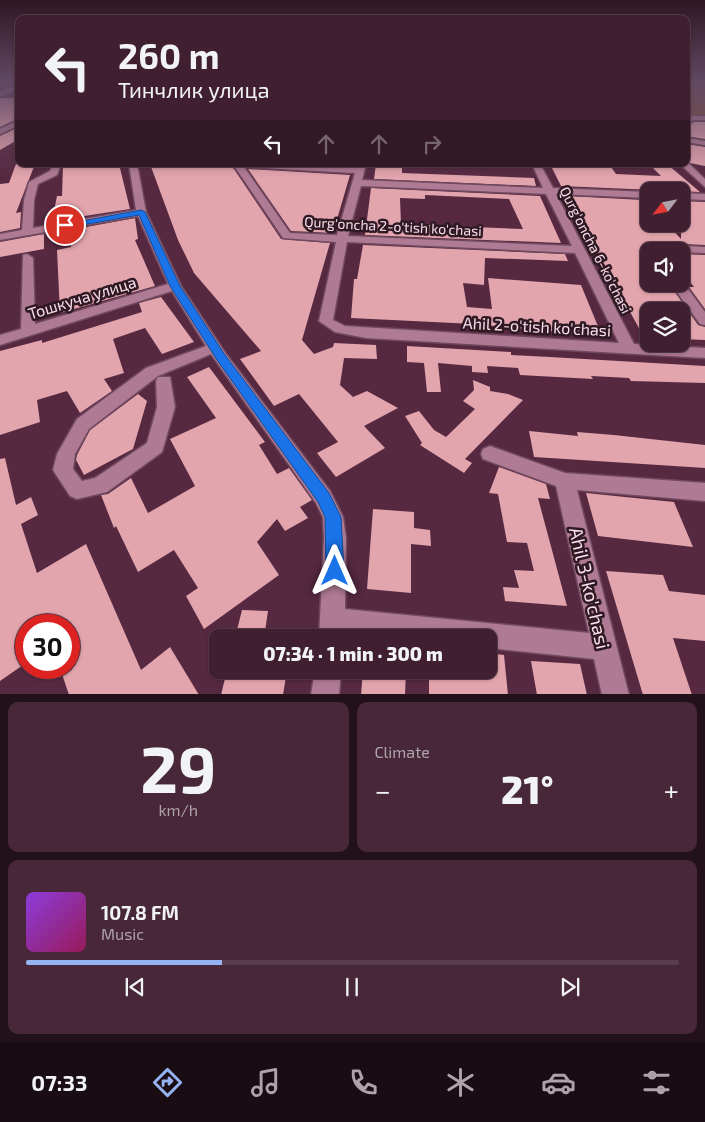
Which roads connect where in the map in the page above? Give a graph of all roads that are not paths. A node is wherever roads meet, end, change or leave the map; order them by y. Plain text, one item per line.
1 (690, 118) edge
2 (705, 118) edge
3 (15, 124) edge
4 (15, 130) edge
5 (2, 131) edge
6 (690, 141) edge
7 (705, 143) edge
8 (56, 167) edge
9 (134, 167) edge
10 (236, 167) edge
11 (361, 167) edge
12 (538, 167) edge
13 (687, 167) edge
14 (357, 183) junction
15 (705, 184) edge
16 (550, 191) junction
17 (640, 195) edge
18 (690, 196) edge
19 (705, 197) edge
20 (141, 212) junction
21 (27, 232) junction
22 (0, 236) edge
23 (342, 238) junction
24 (690, 249) edge
25 (581, 250) junction
26 (705, 250) edge
27 (27, 258) dead end
28 (175, 286) junction
29 (683, 292) edge
30 (705, 321) edge
31 (28, 332) junction
32 (0, 340) edge
33 (216, 347) junction
34 (630, 349) junction
35 (705, 353) edge
36 (164, 381) dead end
37 (490, 454) dead end
38 (565, 481) junction
39 (705, 492) edge
40 (333, 629) edge
41 (497, 640) edge
42 (604, 647) junction
43 (327, 679) edge
44 (325, 694) edge
45 (616, 694) edge

1 - 2 street
3 - 5 street
4 - 5 street
6 - 7 street
8 - 21 street
9 - 20 street
10 - 23 street, Qurg'oncha 2-o'tish ko'chasi
11 - 14 street
12 - 16 street, Qurg'oncha 6-ko'chasi
13 - 15 street
14 - 16 street
14 - 23 street
16 - 17 street
16 - 25 street, Qurg'oncha 6-ko'chasi
18 - 19 street
20 - 21 street
20 - 28 street
21 - 22 street
23 - 25 street, Qurg'oncha 2-o'tish ko'chasi
23 - 34 street, Ahil 2-o'tish ko'chasi
24 - 26 street
25 - 34 street, Qurg'oncha 6-ko'chasi
27 - 31 street
28 - 31 street, Тошкуча улица
28 - 33 street
29 - 30 street
31 - 32 street, Тошкуча улица
33 - 36 street
33 - 40 street
34 - 35 street, Ahil 2-o'tish ko'chasi
37 - 38 street
38 - 39 street
38 - 42 street, Ahil 3-ko'chasi
41 - 42 street
42 - 45 street, Ahil 3-ko'chasi
43 - 44 street

